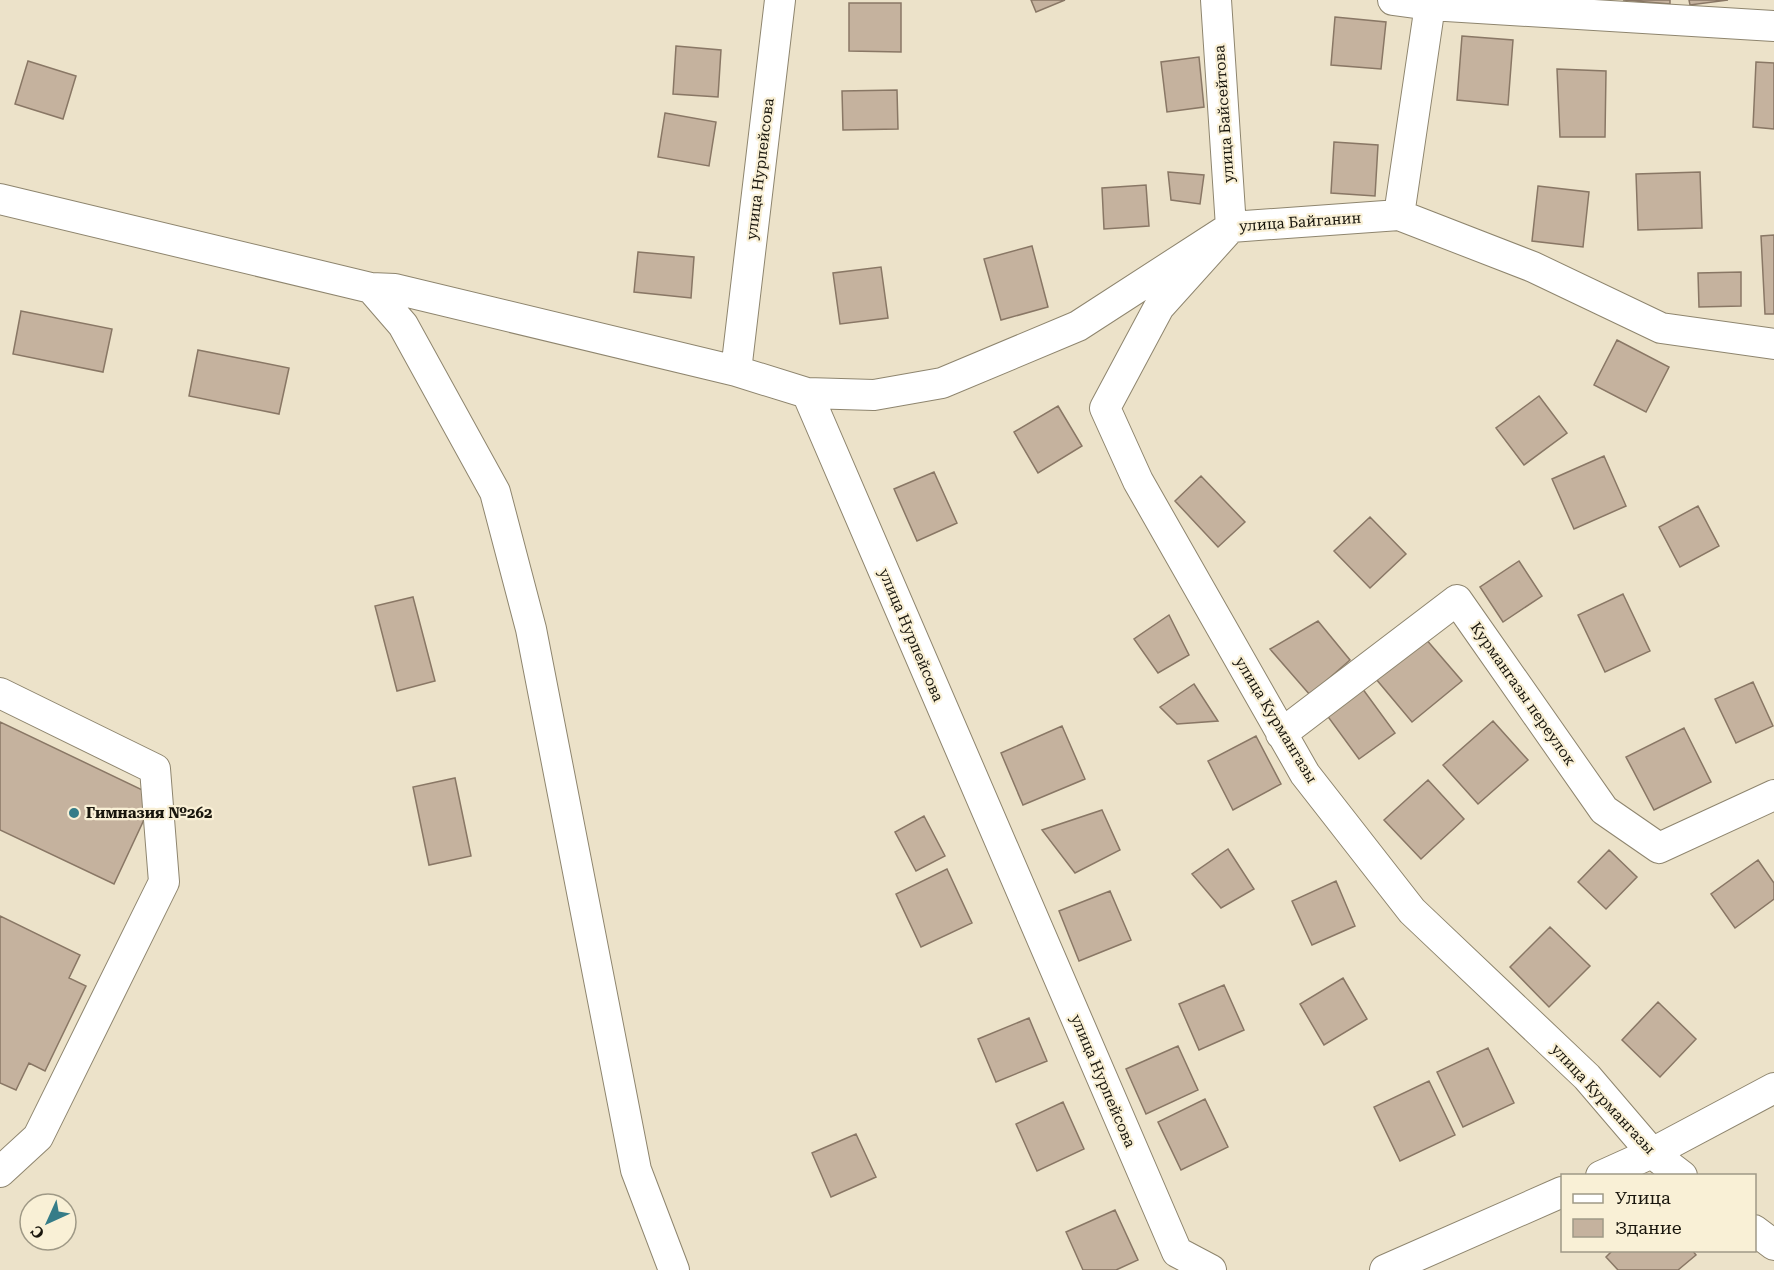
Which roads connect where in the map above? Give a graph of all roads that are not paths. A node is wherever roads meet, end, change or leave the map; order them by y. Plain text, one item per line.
1 (780, 0) edge
2 (1216, 0) edge
3 (1393, 0) edge
4 (1430, 5) junction
5 (1774, 26) edge
6 (0, 200) edge
7 (1399, 215) junction
8 (1232, 227) junction
9 (371, 288) junction
10 (1774, 344) edge
11 (736, 370) junction
12 (807, 393) junction
13 (0, 693) edge
14 (1281, 734) junction
15 (1774, 795) edge
16 (1774, 1088) edge
17 (1652, 1153) junction
18 (0, 1172) edge
19 (1605, 1174) edge
20 (1679, 1174) edge
21 (1561, 1193) edge
22 (1756, 1231) edge
23 (1774, 1245) edge
24 (674, 1270) edge
25 (1211, 1270) edge
26 (1386, 1270) edge

1 - 11 street, улица Нурпейсова
2 - 8 street, улица Байсейтова
3 - 4 street
4 - 5 street
4 - 7 street
6 - 9 street
7 - 8 street, улица Байганин
7 - 10 street, улица Байганин
8 - 12 street, улица Байганин
8 - 14 street, улица Курмангазы
9 - 11 street
9 - 24 street
11 - 12 street
12 - 25 street, улица Нурпейсова
13 - 18 street
14 - 15 street, Курмангазы переулок
14 - 17 street, улица Курмангазы
16 - 17 street
17 - 19 street
17 - 20 street, улица Курмангазы
21 - 26 street
22 - 23 street

